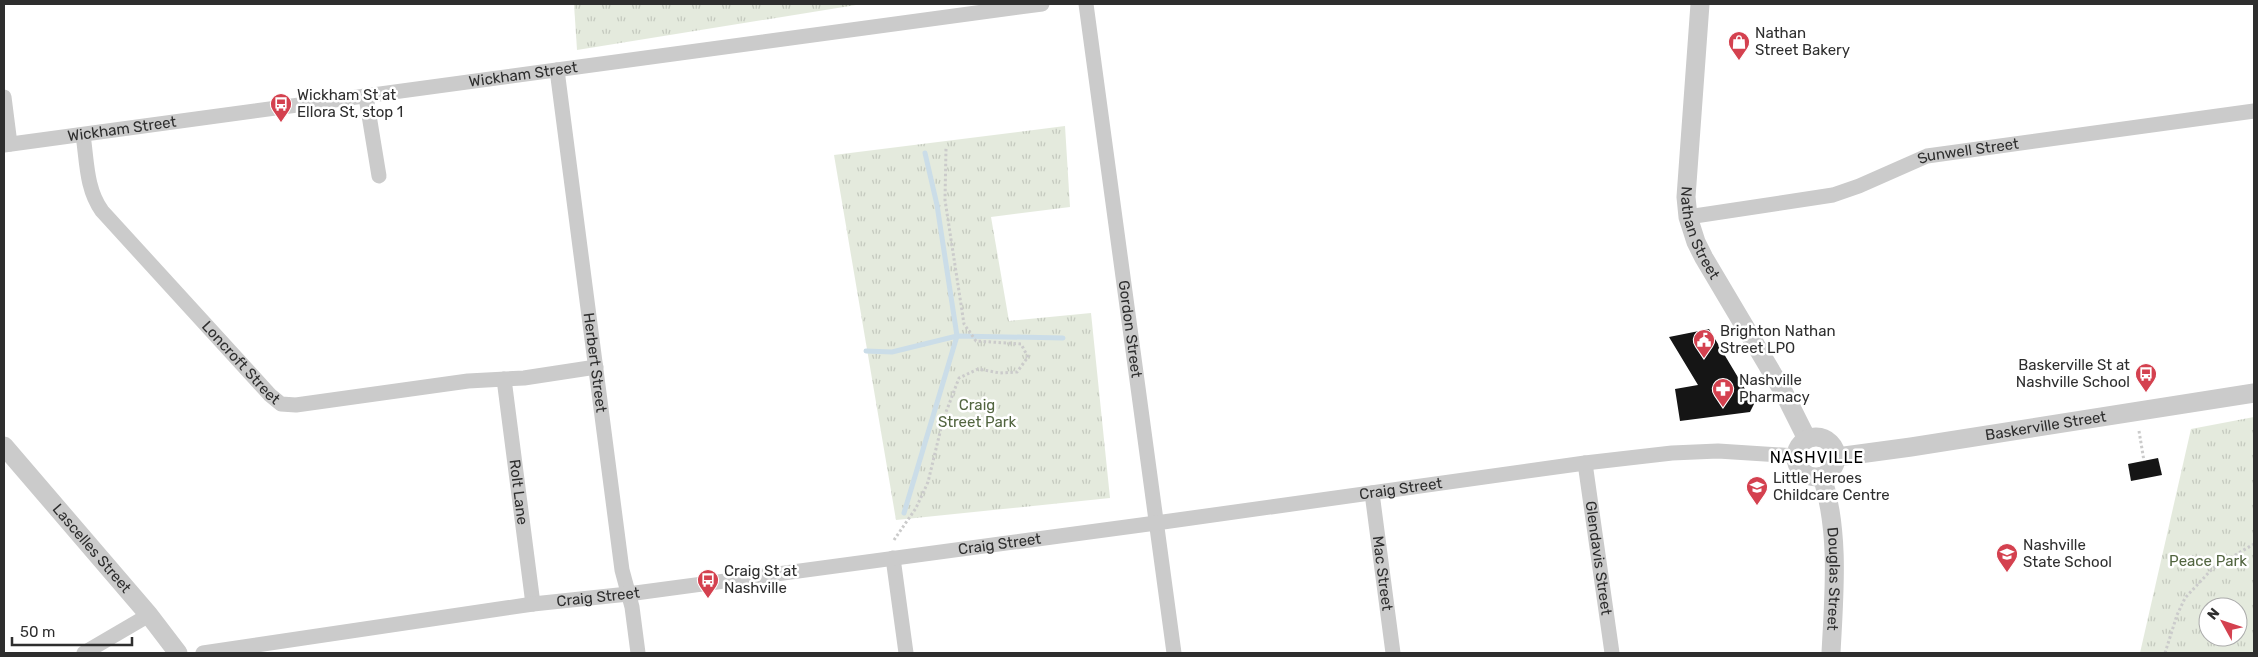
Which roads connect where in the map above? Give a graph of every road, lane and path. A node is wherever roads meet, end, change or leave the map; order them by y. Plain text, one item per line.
1 (1042, 4) edge
2 (1086, 4) edge
3 (1700, 4) edge
4 (557, 70) junction
5 (4, 97) edge
6 (366, 97) junction
7 (2254, 112) edge
8 (83, 135) junction
9 (7, 145) edge
10 (946, 148) dead end
11 (379, 176) dead end
12 (1688, 217) junction
13 (596, 367) junction
14 (504, 379) junction
15 (2254, 393) edge
16 (2139, 431) dead end
17 (1807, 439) junction
18 (4, 446) edge
19 (1796, 456) junction
20 (1837, 456) junction
21 (2144, 461) dead end
22 (1585, 463) junction
23 (1822, 476) junction
24 (1372, 494) junction
25 (1156, 523) junction
26 (894, 540) dead end
27 (2254, 544) edge
28 (893, 558) junction
29 (628, 594) junction
30 (533, 604) junction
31 (149, 615) junction
32 (84, 653) edge
33 (178, 653) edge
34 (203, 653) edge
35 (638, 653) edge
36 (906, 653) edge
37 (1174, 653) edge
38 (1393, 653) edge
39 (1612, 653) edge
40 (1831, 653) edge
41 (2165, 653) edge

1 - 4 street, Wickham Street
2 - 25 street, Gordon Street
3 - 12 street, Nathan Street
4 - 6 street, Wickham Street
4 - 13 street, Herbert Street
5 - 9 street
6 - 8 street, Wickham Street
6 - 11 street
7 - 12 street, Sunwell Street
8 - 9 street, Wickham Street
8 - 14 street, Loncroft Street
10 - 26 path
12 - 17 street, Nathan Street
13 - 14 street, Loncroft Street
13 - 29 street, Herbert Street
14 - 30 street, Rolt Lane
15 - 20 street, Baskerville Street
16 - 21 path
17 - 19 street
17 - 20 street
18 - 31 street, Lascelles Street
19 - 22 street, Craig Street
19 - 23 street
20 - 23 street
22 - 24 street, Craig Street
22 - 39 street, Glendavis Street
23 - 40 street, Douglas Street
24 - 25 street, Craig Street
24 - 38 street, Mac Street
25 - 28 street, Craig Street
25 - 37 street, Gordon Street
27 - 41 path
28 - 29 street, Craig Street
28 - 36 street
29 - 30 street, Craig Street
29 - 35 street, Herbert Street
30 - 34 street, Craig Street
31 - 32 street
31 - 33 street, Lascelles Street

